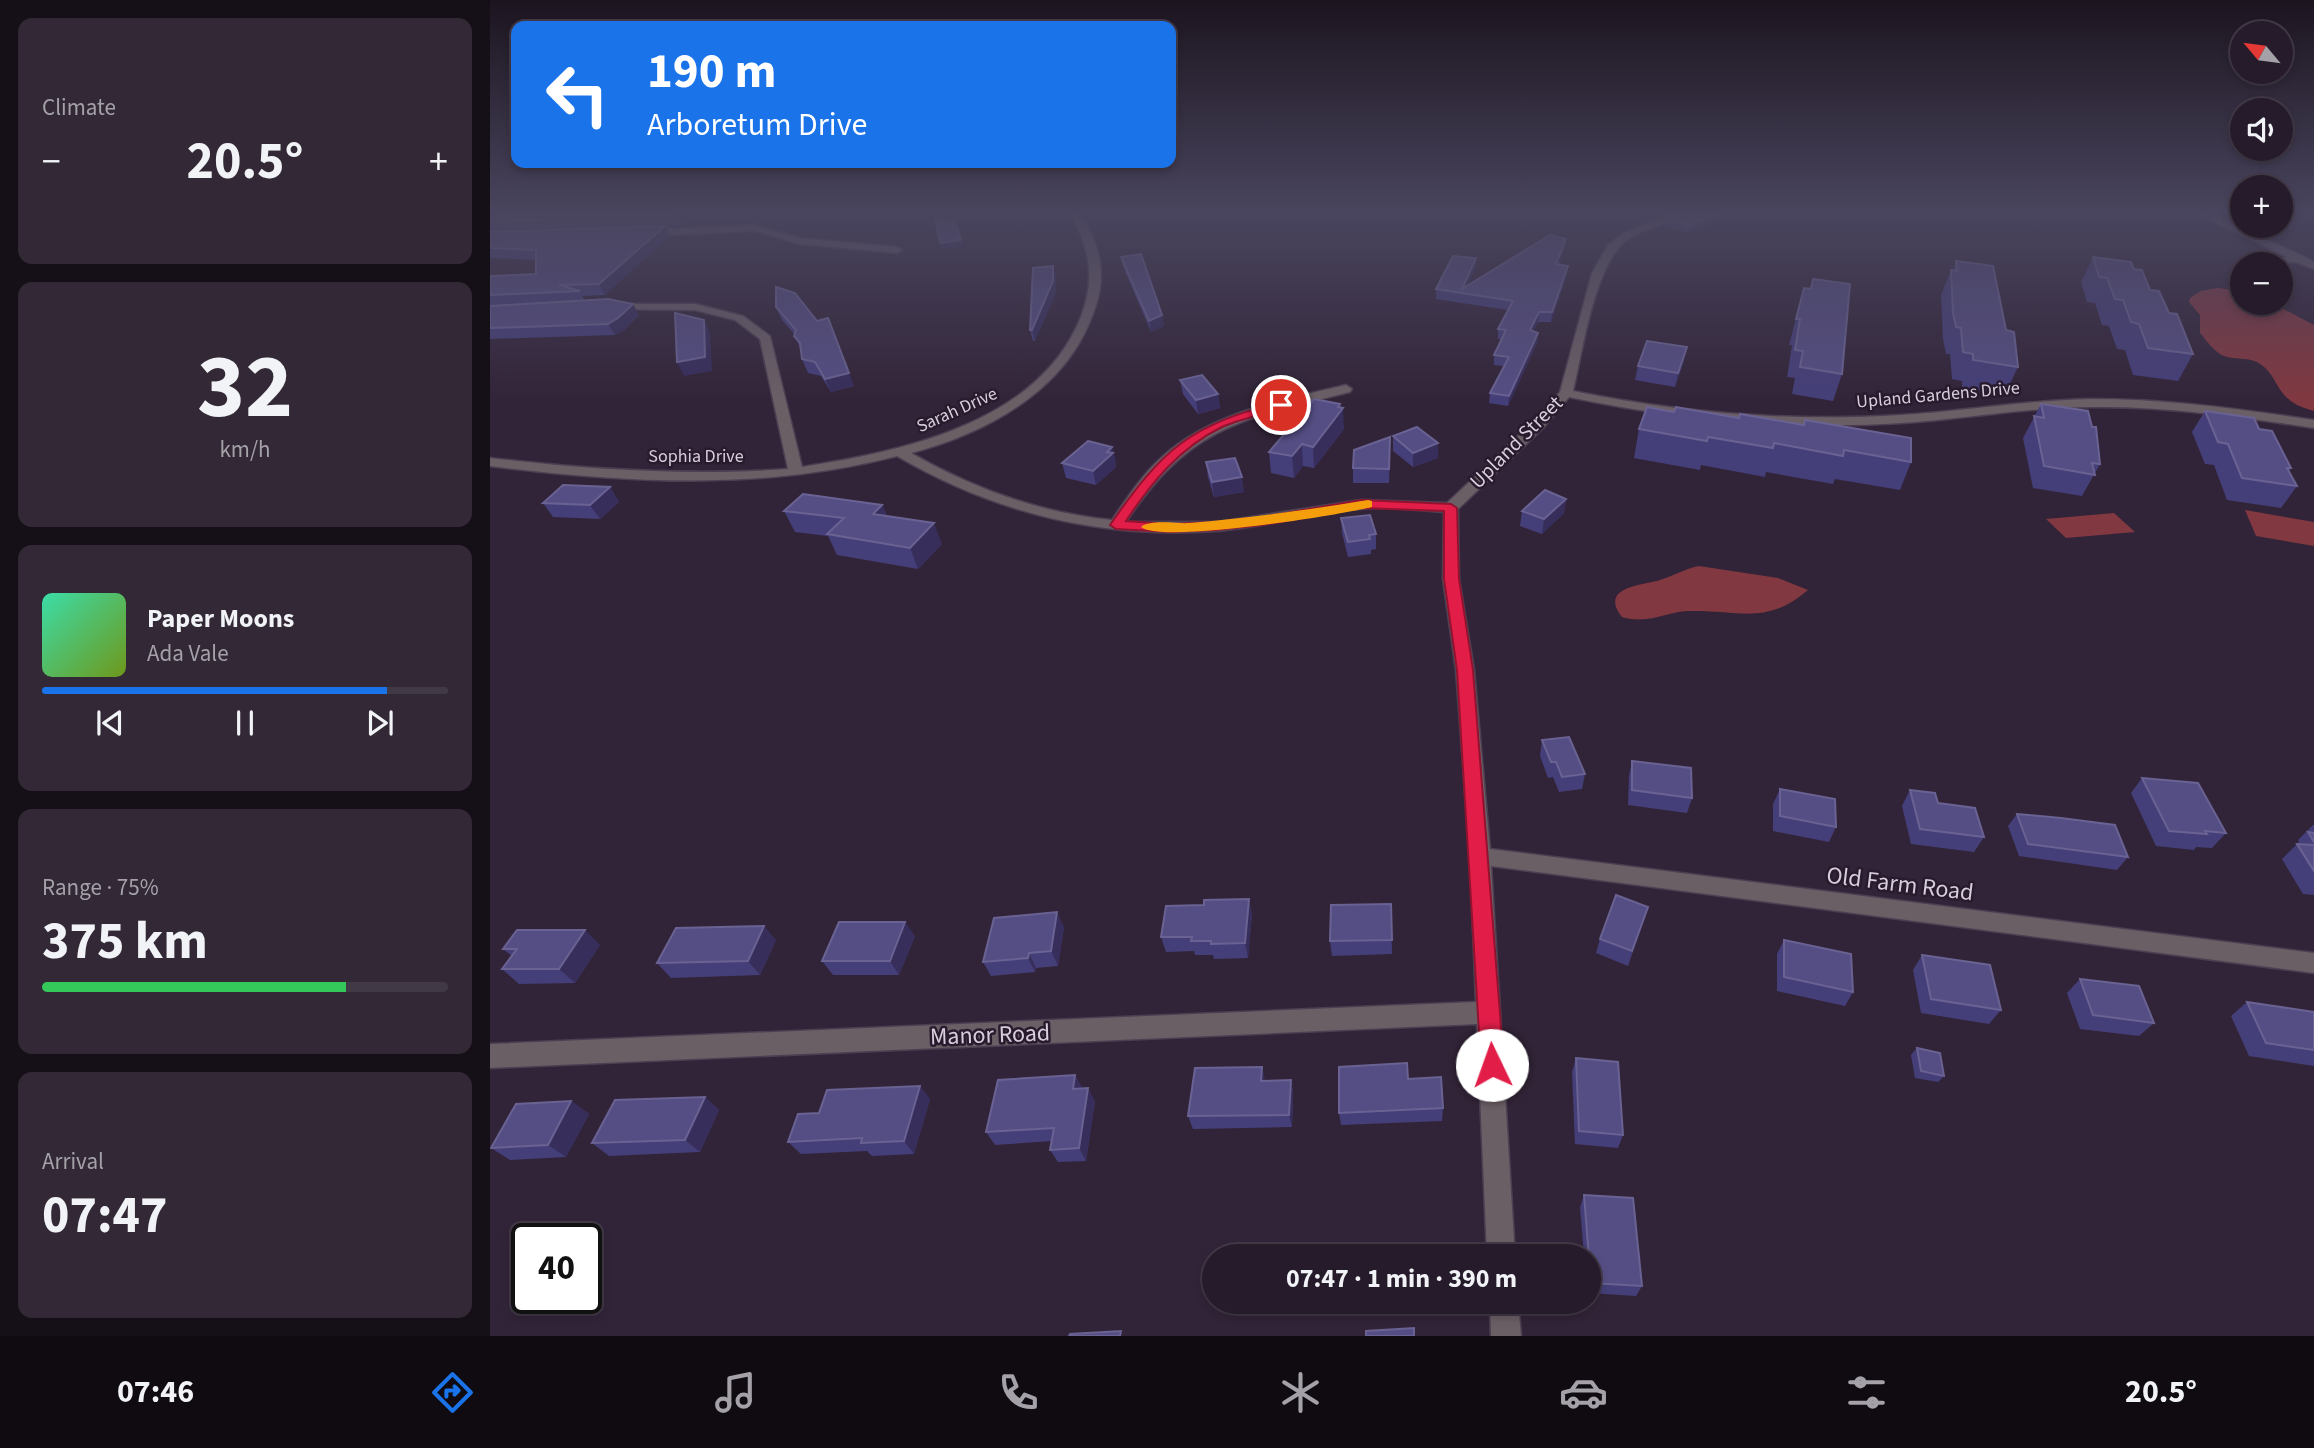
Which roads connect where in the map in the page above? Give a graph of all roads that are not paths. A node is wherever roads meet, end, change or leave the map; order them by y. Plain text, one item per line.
1 (1096, 276) edge
2 (1597, 276) edge
3 (595, 308) edge
4 (1346, 388) dead end
5 (1566, 393) junction
6 (2314, 424) edge
7 (900, 452) junction
8 (490, 462) edge
9 (796, 472) junction
10 (1451, 508) junction
11 (1116, 525) junction
12 (1480, 856) junction
13 (2314, 963) edge
14 (1490, 1012) junction
15 (490, 1056) edge
16 (1501, 1244) edge
17 (1505, 1314) edge
18 (1506, 1336) edge

1 - 7 street, Sarah Drive
2 - 5 street, Upland Street
3 - 9 street
4 - 11 street
5 - 6 street, Upland Gardens Drive
5 - 10 street, Upland Street
7 - 9 street, Sophia Drive
7 - 11 street
8 - 9 street, Sophia Drive
10 - 11 street
10 - 12 street
12 - 13 street, Old Farm Road
12 - 14 street
14 - 15 street, Manor Road
14 - 16 street
17 - 18 street

